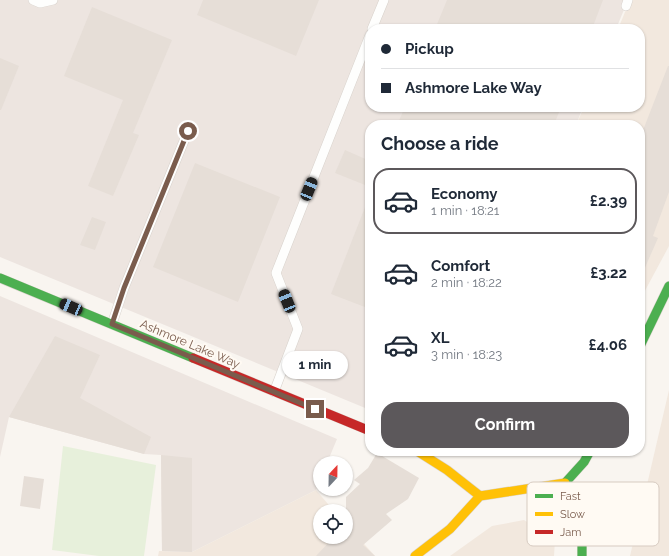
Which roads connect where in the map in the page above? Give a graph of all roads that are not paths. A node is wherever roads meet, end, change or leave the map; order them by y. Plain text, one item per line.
1 (33, 0) edge
2 (53, 0) edge
3 (384, 0) edge
4 (374, 24) edge
5 (365, 48) edge
6 (188, 131) dead end
7 (0, 278) edge
8 (669, 286) edge
9 (112, 324) junction
10 (645, 336) edge
11 (274, 392) junction
12 (365, 429) edge
13 (425, 456) edge
14 (587, 456) edge
15 (566, 482) edge
16 (527, 488) edge
17 (480, 496) junction
18 (415, 556) edge

1 - 2 lane
3 - 4 lane
5 - 11 lane
6 - 9 lane
7 - 9 street, Ashmore Lake Way
8 - 10 street
9 - 11 street, Ashmore Lake Way
11 - 12 street, Ashmore Lake Way
13 - 17 street
14 - 15 street
16 - 17 street
17 - 18 street

